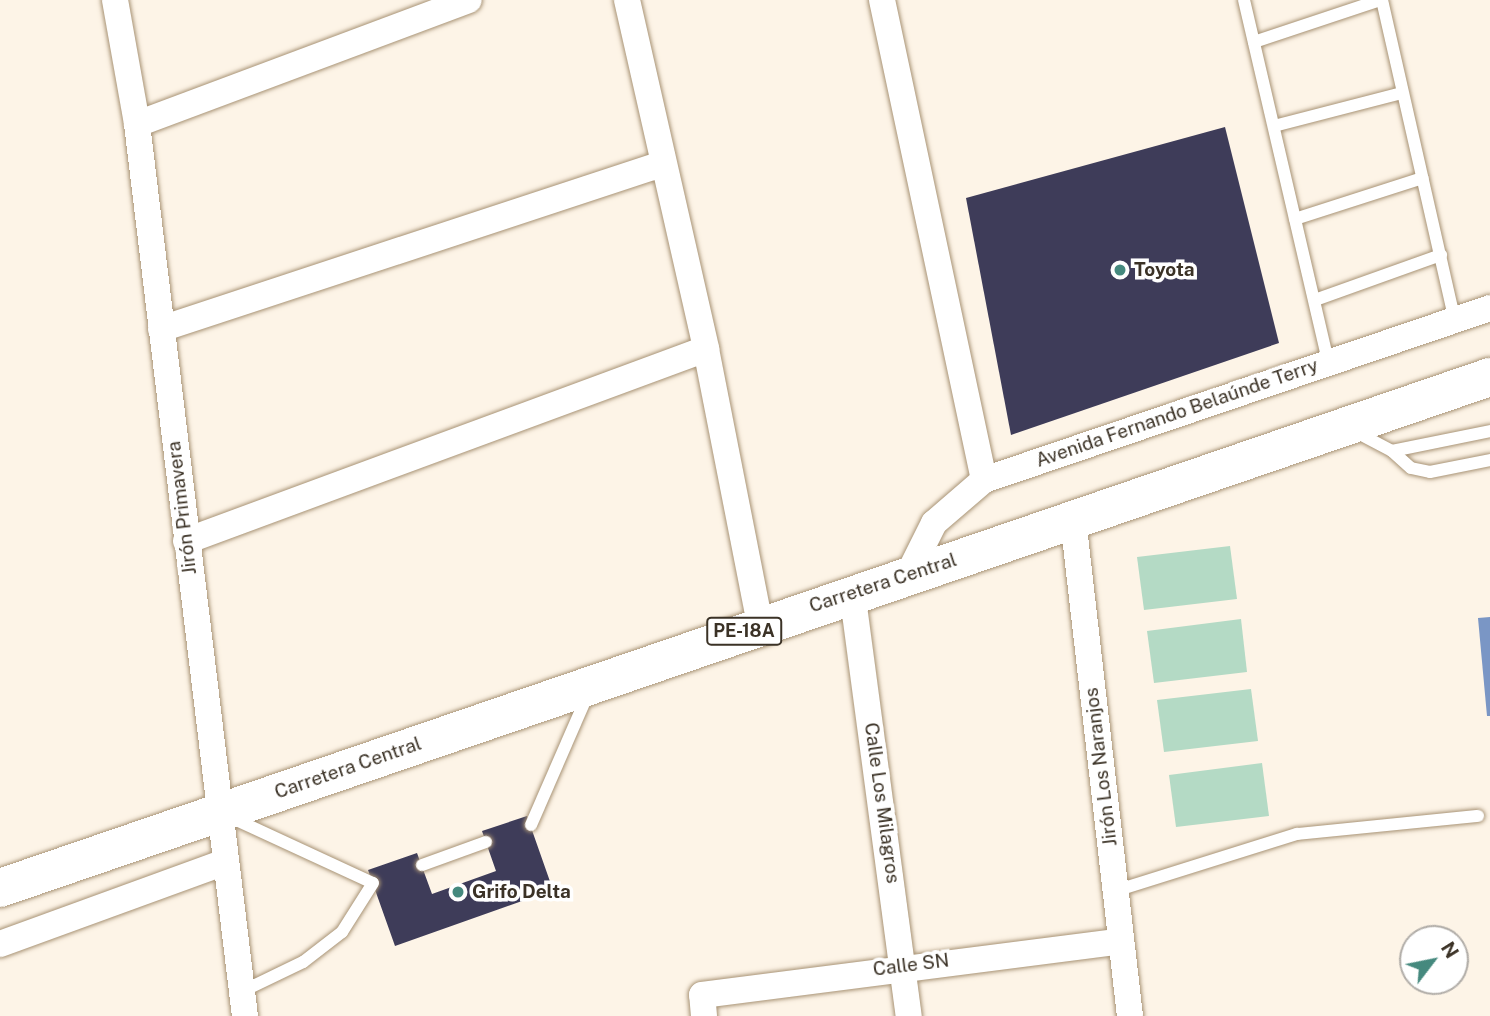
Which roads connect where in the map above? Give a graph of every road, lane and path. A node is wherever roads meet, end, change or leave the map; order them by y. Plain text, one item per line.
1 (115, 0) edge
2 (469, 0) edge
3 (627, 0) edge
4 (882, 0) edge
5 (1244, 0) edge
6 (1381, 0) edge
7 (1254, 42) junction
8 (1402, 93) junction
9 (137, 124) junction
10 (1274, 126) junction
11 (662, 164) junction
12 (1423, 178) junction
13 (1296, 219) junction
14 (1441, 255) junction
15 (1315, 300) junction
16 (1490, 307) edge
17 (1454, 317) junction
18 (161, 329) junction
19 (706, 349) junction
20 (1328, 360) junction
21 (1490, 377) edge
22 (1345, 426) junction
23 (1490, 432) edge
24 (1392, 451) junction
25 (1490, 460) edge
26 (984, 480) junction
27 (1073, 519) junction
28 (186, 541) junction
29 (908, 575) junction
30 (852, 591) junction
31 (760, 625) junction
32 (592, 684) junction
33 (220, 813) junction
34 (1478, 816) dead end
35 (531, 825) dead end
36 (486, 842) dead end
37 (225, 862) junction
38 (422, 865) dead end
39 (0, 888) edge
40 (1115, 891) junction
41 (1121, 941) junction
42 (0, 944) edge
43 (904, 965) junction
44 (244, 1004) edge
45 (703, 1005) edge
46 (909, 1016) edge
47 (1130, 1016) edge

1 - 9 street, Jirón Primavera
2 - 9 street
3 - 11 street
4 - 26 street
5 - 7 lane
6 - 7 lane
6 - 8 lane
7 - 10 lane
8 - 10 lane
8 - 12 lane
9 - 18 street, Jirón Primavera
10 - 13 lane
11 - 18 street
11 - 19 street
12 - 13 lane
12 - 14 lane
13 - 15 lane
14 - 15 lane
14 - 17 lane
15 - 20 lane
16 - 17 street, Avenida Fernando Belaúnde Terry
17 - 20 street, Avenida Fernando Belaúnde Terry
18 - 28 street, Jirón Primavera
19 - 28 street
19 - 31 street
20 - 26 street, Avenida Fernando Belaúnde Terry
21 - 22 highway, Carretera Central / PE-18A
22 - 24 lane
22 - 27 highway, Carretera Central / PE-18A
23 - 24 lane
24 - 25 lane
26 - 29 street, Avenida Fernando Belaúnde Terry
27 - 29 highway, Carretera Central / PE-18A
27 - 40 street, Jirón Los Naranjos
28 - 33 street, Jirón Primavera
29 - 30 highway, Carretera Central / PE-18A
30 - 31 highway, Carretera Central / PE-18A
30 - 43 street, Calle Los Milagros
31 - 32 highway, Carretera Central / PE-18A
32 - 33 highway, Carretera Central / PE-18A
32 - 35 lane
33 - 37 street, Jirón Primavera
33 - 39 highway, Carretera Central / PE-18A
33 - 44 lane
34 - 40 lane
36 - 38 lane
37 - 42 street
37 - 44 street, Jirón Primavera
40 - 41 street, Jirón Los Naranjos
41 - 43 street, Calle SN
41 - 47 street, Jirón Los Naranjos
43 - 45 street, Calle SN
43 - 46 street, Calle Los Milagros

